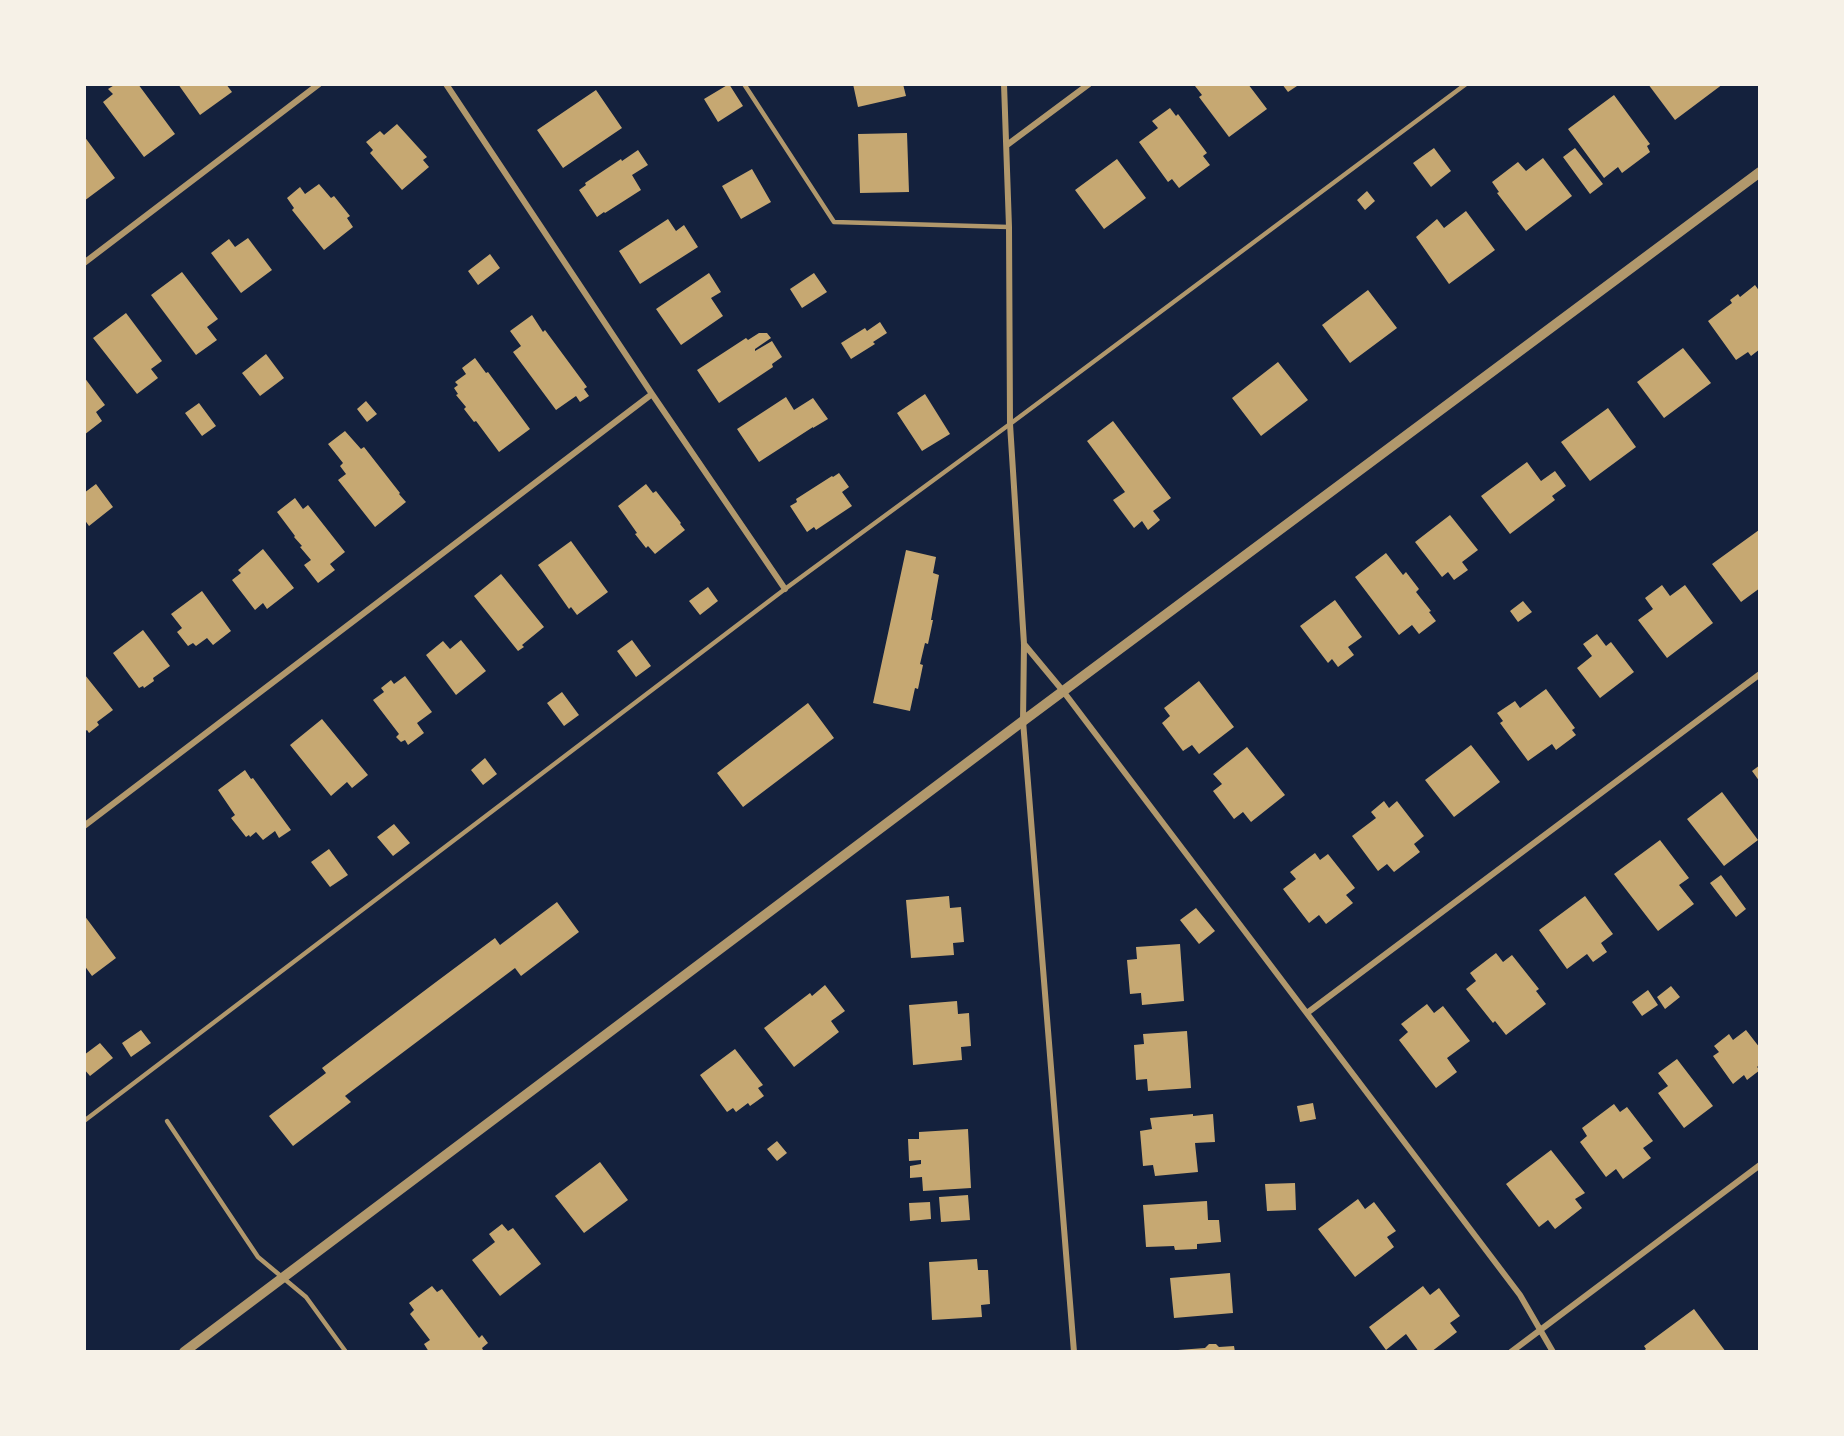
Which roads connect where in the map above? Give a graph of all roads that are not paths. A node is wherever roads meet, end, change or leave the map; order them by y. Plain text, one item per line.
1 (319, 84) edge
2 (446, 84) edge
3 (744, 84) edge
4 (1004, 84) edge
5 (1089, 84) edge
6 (1466, 84) edge
7 (1007, 145) junction
8 (1760, 172) edge
9 (1009, 227) junction
10 (84, 263) edge
11 (652, 394) junction
12 (1010, 423) junction
13 (785, 589) junction
14 (1024, 644) junction
15 (1760, 674) edge
16 (1063, 691) junction
17 (1023, 720) junction
18 (84, 826) edge
19 (1307, 1013) junction
20 (84, 1121) edge
21 (167, 1121) dead end
22 (1760, 1165) edge
23 (283, 1279) junction
24 (1541, 1329) junction
25 (184, 1352) edge
26 (346, 1352) edge
27 (1074, 1352) edge
28 (1511, 1352) edge
29 (1553, 1352) edge

1 - 10 street
2 - 11 street
3 - 9 lane
4 - 7 street
5 - 7 street
6 - 12 lane
7 - 9 street
8 - 16 street
9 - 12 street
11 - 13 street
11 - 18 street
12 - 13 lane
12 - 14 street
13 - 20 lane
14 - 16 street
14 - 17 street
15 - 19 street
16 - 17 street
16 - 19 street
17 - 23 street
17 - 27 street
19 - 24 street
21 - 23 lane
22 - 24 street
23 - 25 street
23 - 26 lane
24 - 28 street
24 - 29 street

